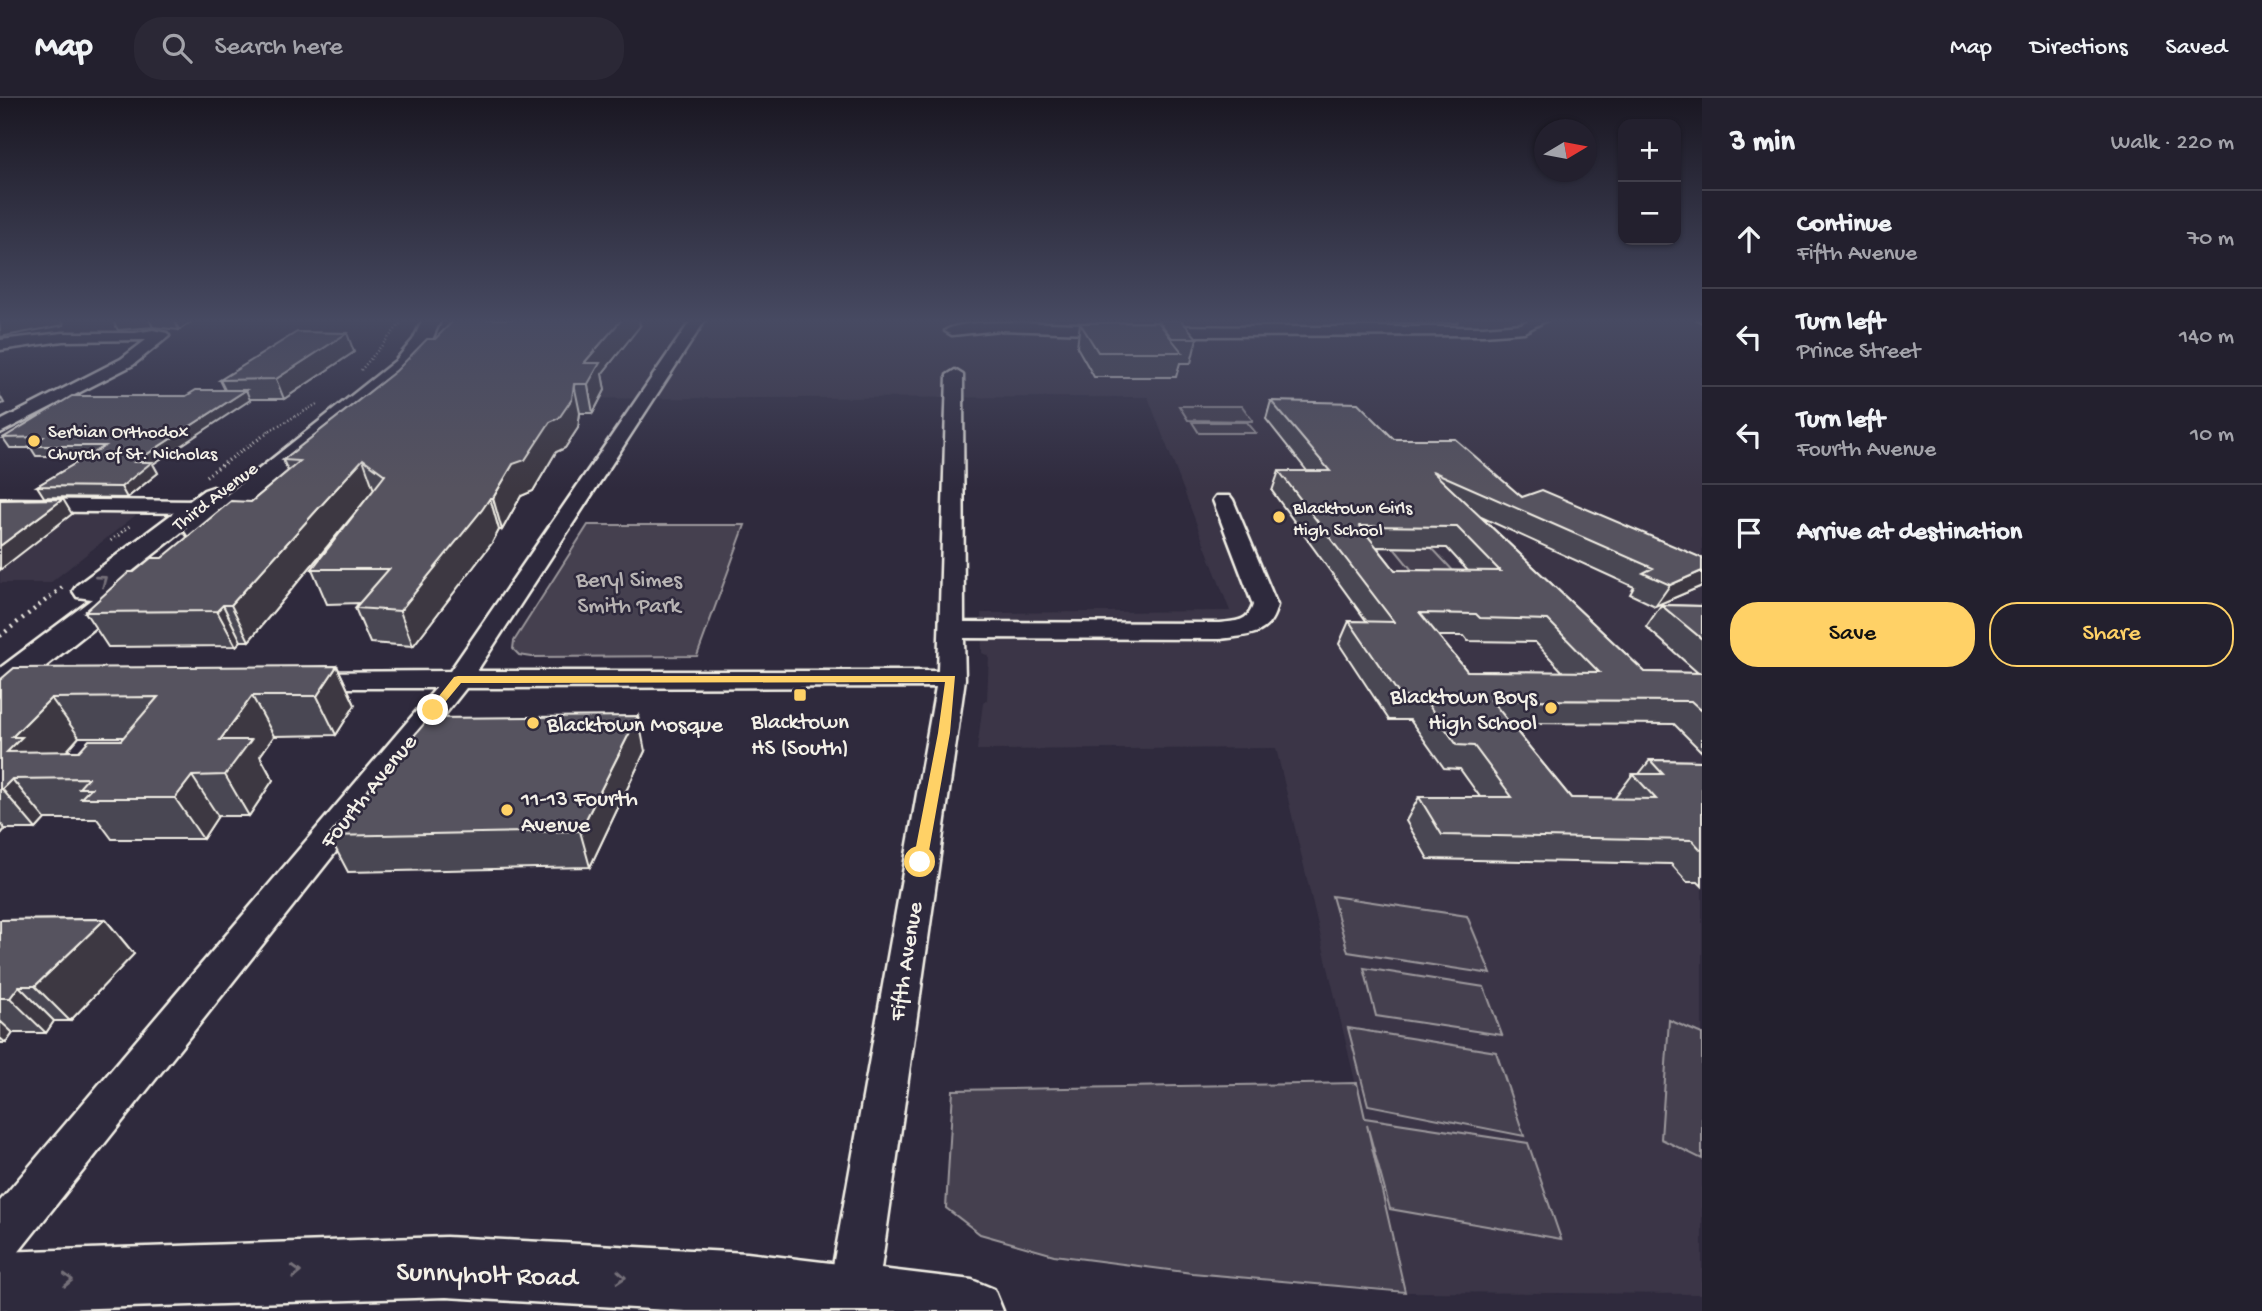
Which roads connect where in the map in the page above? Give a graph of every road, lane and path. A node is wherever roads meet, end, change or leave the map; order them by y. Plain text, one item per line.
1 (956, 375) dead end
2 (101, 376) edge
3 (371, 376) edge
4 (388, 376) edge
5 (661, 376) edge
6 (0, 428) edge
7 (1223, 500) dead end
8 (0, 505) edge
9 (206, 513) junction
10 (951, 630) junction
11 (1, 676) edge
12 (951, 679) junction
13 (45, 680) edge
14 (279, 680) edge
15 (458, 680) junction
16 (0, 1237) edge
17 (0, 1282) edge
18 (851, 1303) edge
19 (972, 1311) edge

1 - 10 street, Fifth Avenue
2 - 6 street
3 - 9 main road, Third Avenue
4 - 9 main road, Third Avenue
5 - 15 street, Fourth Avenue
7 - 10 street
8 - 9 street
9 - 11 main road, Third Avenue
10 - 12 street, Fifth Avenue
11 - 13 street
12 - 15 street
12 - 18 street, Fifth Avenue
14 - 15 street
15 - 16 street, Fourth Avenue
17 -> 18 main road, Sunnyholt Road
18 - 19 main road, Sunnyholt Road

